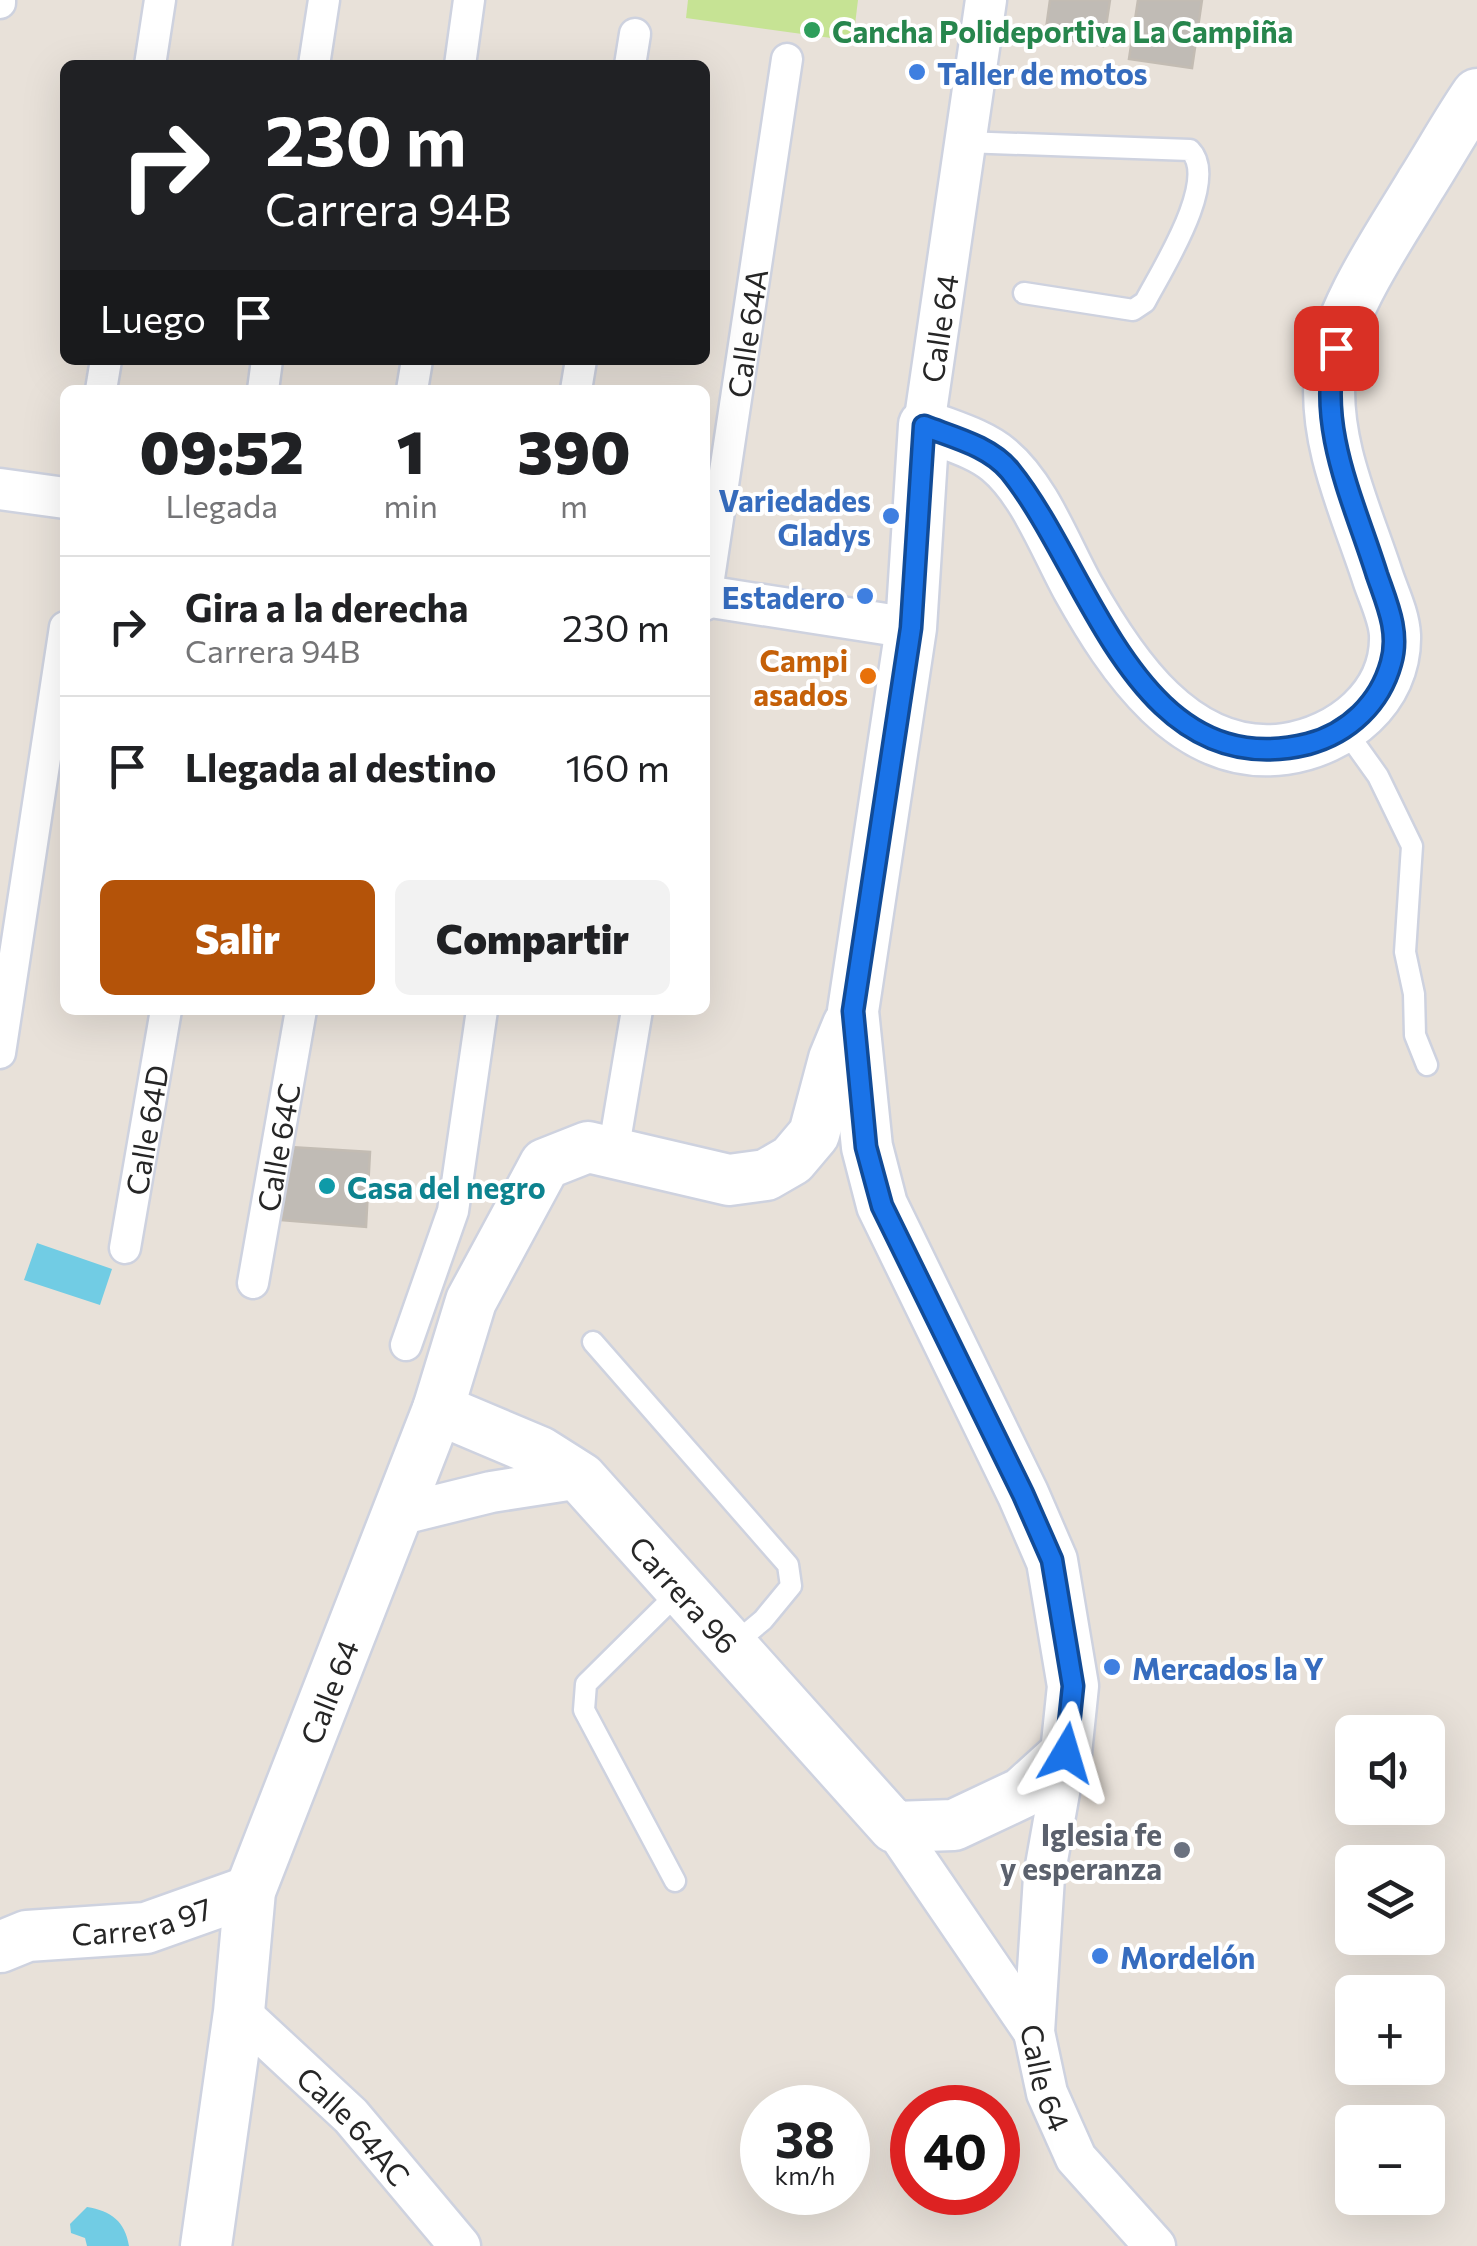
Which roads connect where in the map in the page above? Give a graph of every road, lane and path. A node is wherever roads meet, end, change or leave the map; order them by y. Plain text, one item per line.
1 (160, 0) edge
2 (324, 0) edge
3 (470, 0) edge
4 (986, 0) edge
5 (635, 34) dead end
6 (787, 59) dead end
7 (151, 60) edge
8 (315, 60) edge
9 (461, 60) edge
10 (631, 60) edge
11 (1477, 94) edge
12 (964, 142) junction
13 (1024, 292) dead end
14 (924, 426) junction
15 (0, 489) edge
16 (60, 497) edge
17 (710, 572) edge
18 (710, 600) edge
19 (911, 628) junction
20 (60, 661) edge
21 (1343, 728) junction
22 (853, 1011) junction
23 (165, 1015) edge
24 (300, 1015) edge
25 (481, 1015) edge
26 (636, 1015) edge
27 (0, 1053) edge
28 (1428, 1065) dead end
29 (617, 1130) dead end
30 (125, 1248) dead end
31 (253, 1283) dead end
32 (593, 1342) dead end
33 (406, 1345) dead end
34 (438, 1409) junction
35 (581, 1478) junction
36 (398, 1515) junction
37 (681, 1590) junction
38 (732, 1647) junction
39 (1066, 1753) junction
40 (894, 1827) junction
41 (675, 1880) dead end
42 (250, 1892) junction
43 (9, 1938) edge
44 (240, 2012) junction
45 (1034, 2032) junction
46 (206, 2246) edge
47 (460, 2246) edge
48 (1154, 2246) edge

1 - 7 street
2 - 8 street
3 - 9 street
4 - 12 street, Calle 64
5 - 10 street
6 - 17 street, Calle 64A
11 - 21 street
12 - 13 lane
12 - 14 street, Calle 64
14 - 19 street, Calle 64
14 - 21 street
15 - 16 street
18 - 19 street
19 - 22 street, Calle 64
20 - 27 street
21 - 28 lane
22 - 34 street, Calle 64
22 - 39 street, Calle 64
23 - 30 street, Calle 64D
24 - 31 street, Calle 64C
25 - 33 street
26 - 29 street
32 - 38 lane
34 - 35 street, Carrera 96
34 - 36 street, Calle 64
35 - 36 street
35 - 37 street, Carrera 96
36 - 42 street, Calle 64
37 - 38 street, Carrera 96
37 - 41 lane
38 - 40 street, Carrera 96
39 - 40 street
39 - 45 street, Calle 64
40 - 45 street
42 - 43 street, Carrera 97
42 - 44 street, Calle 64
44 - 46 street, Calle 64
44 - 47 street, Calle 64AC
45 - 48 street, Calle 64

